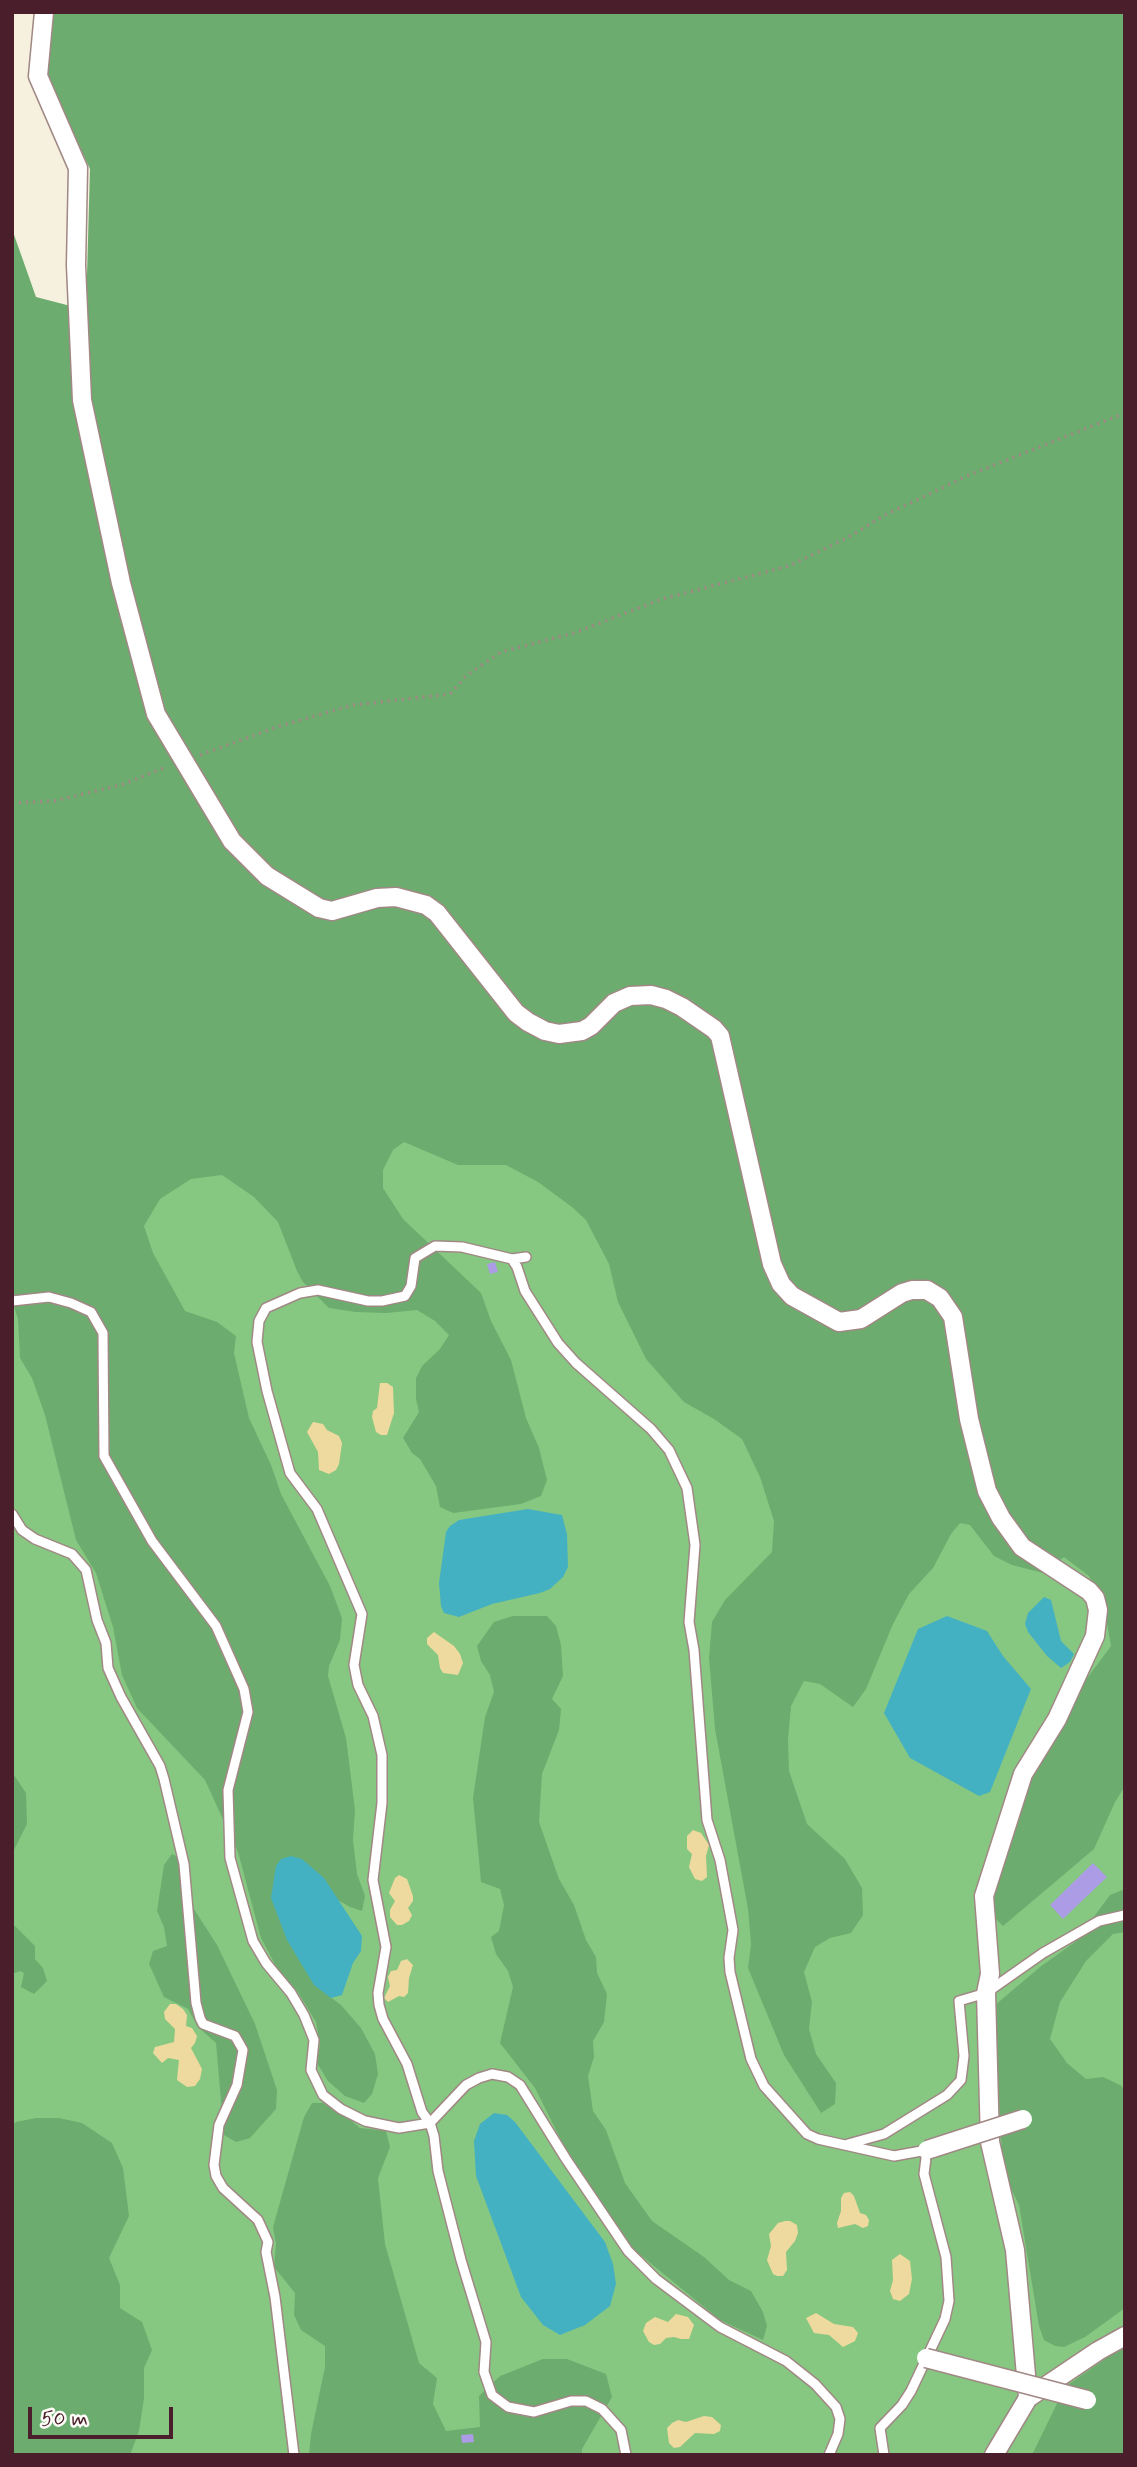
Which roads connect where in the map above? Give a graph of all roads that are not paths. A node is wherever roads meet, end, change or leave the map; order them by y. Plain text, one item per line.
1 (44, 12) edge
2 (526, 1257) dead end
3 (512, 1259) junction
4 (12, 1301) edge
5 (12, 1514) edge
6 (1125, 1915) edge
7 (986, 1993) junction
8 (1023, 2119) dead end
9 (430, 2123) junction
10 (842, 2145) junction
11 (927, 2150) junction
12 (1125, 2336) edge
13 (926, 2358) junction
14 (1028, 2398) junction
15 (1087, 2400) dead end
16 (295, 2455) edge
17 (626, 2455) edge
18 (829, 2455) edge
19 (884, 2455) edge
20 (994, 2455) edge

1 - 7 street
2 - 3 lane
3 - 9 lane
3 - 10 lane
4 - 9 lane
5 - 16 lane
6 - 7 lane
7 - 10 lane
7 - 14 street
8 - 11 street, bridge
9 - 17 lane
9 - 18 lane
10 - 11 lane
11 - 13 lane
12 - 14 street
13 - 15 street, bridge
13 - 19 lane
14 - 20 street

